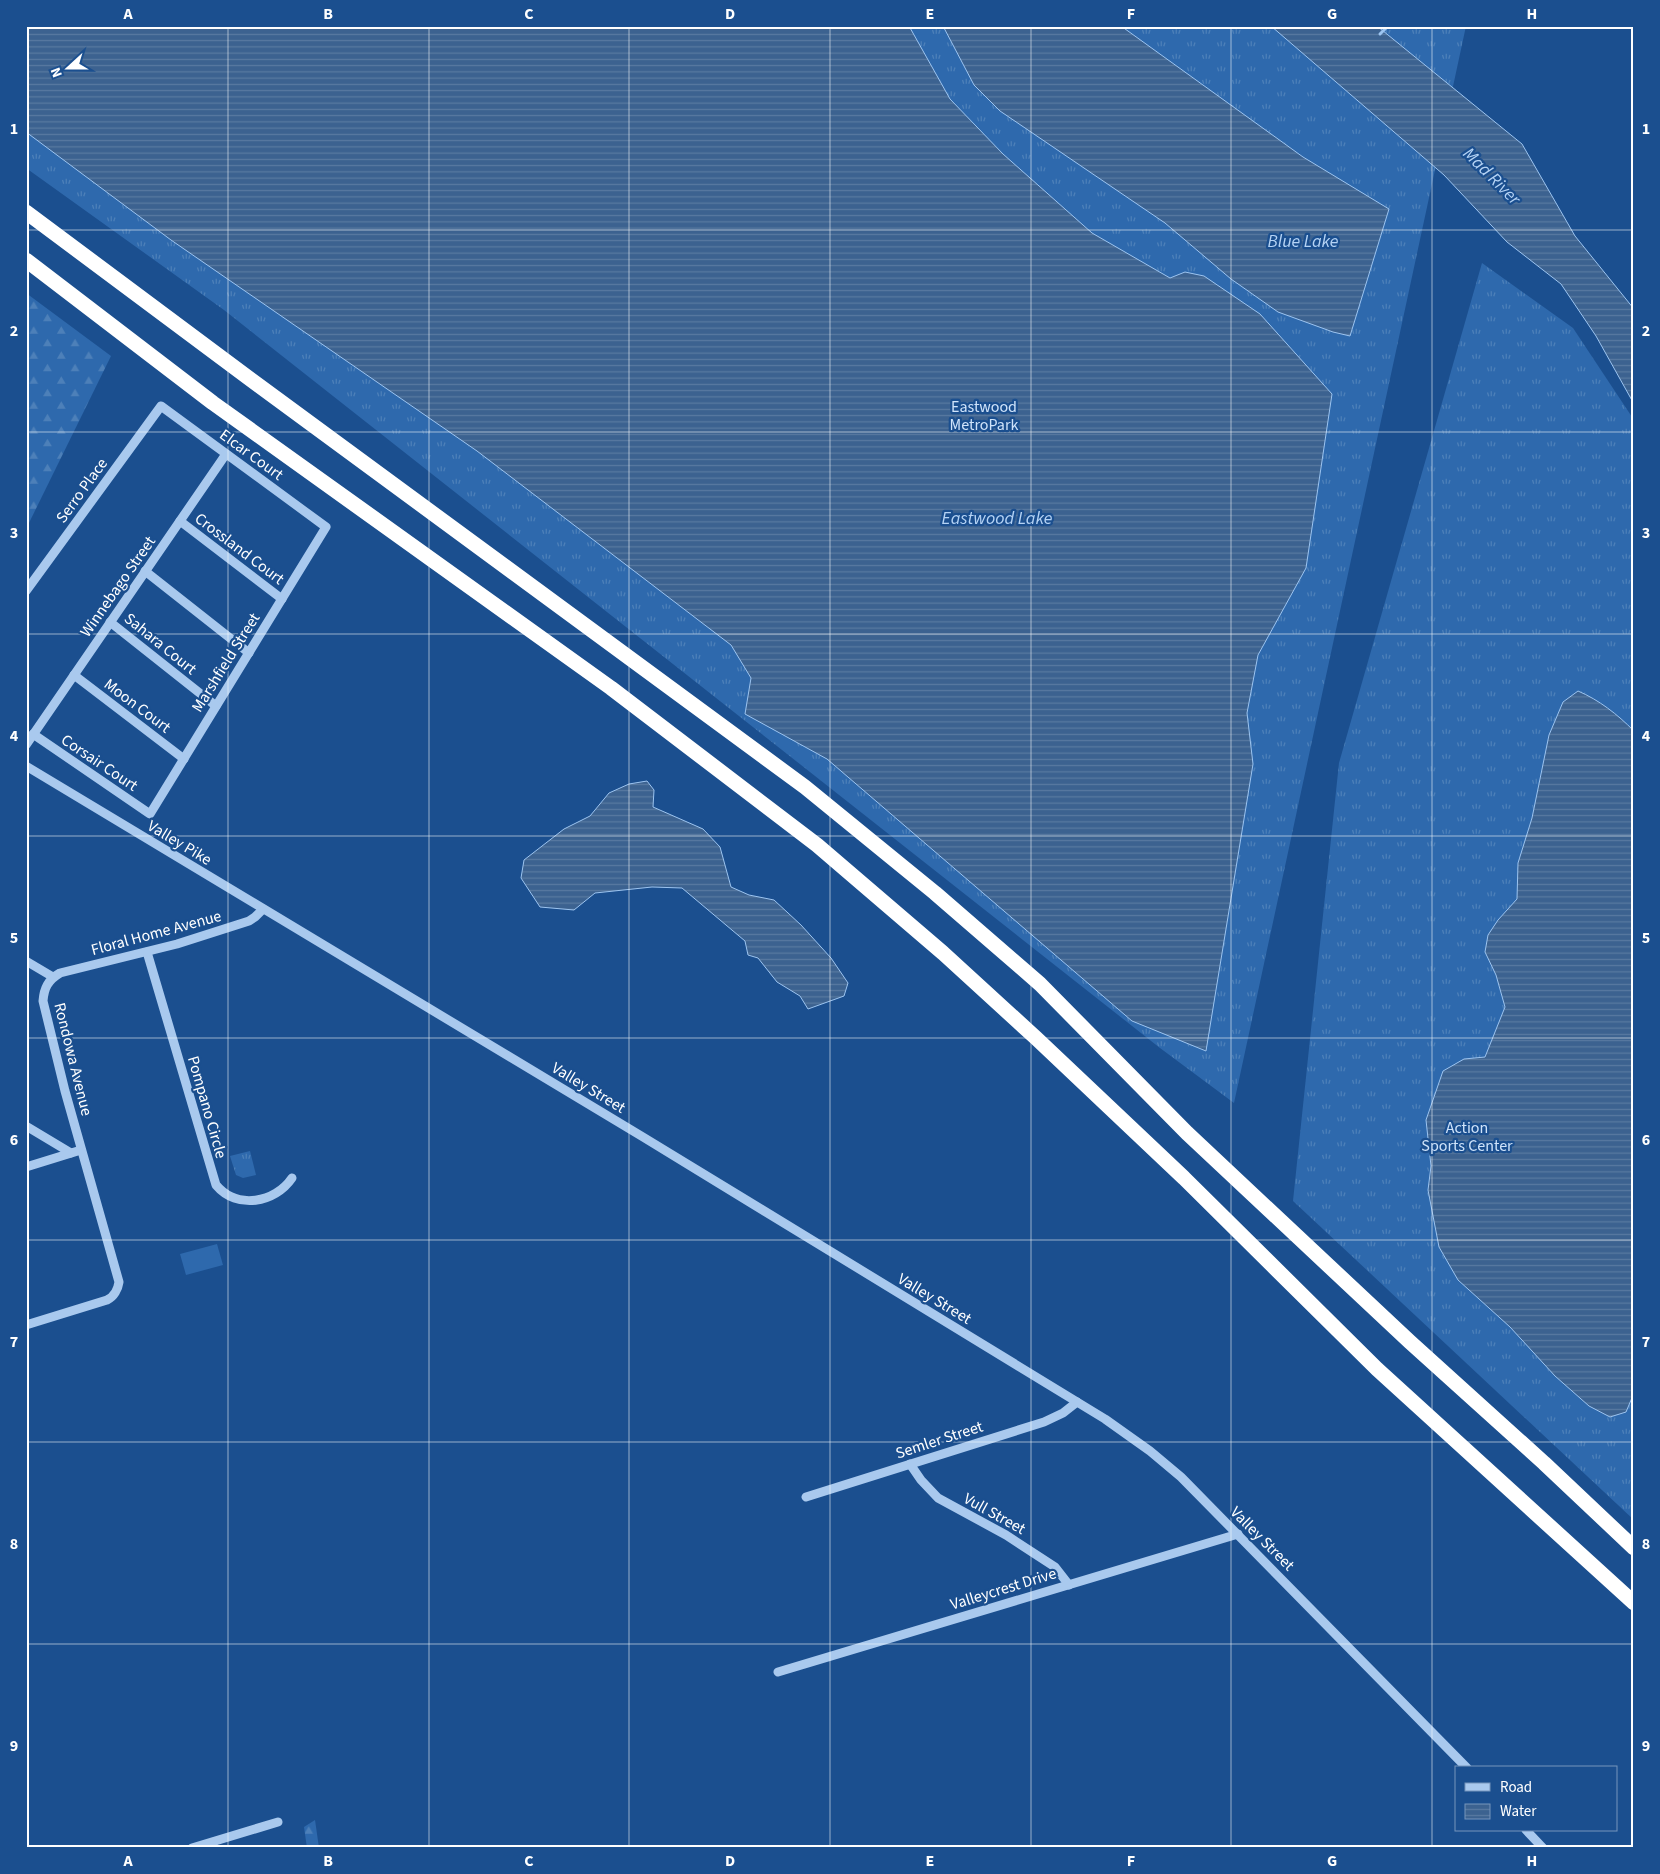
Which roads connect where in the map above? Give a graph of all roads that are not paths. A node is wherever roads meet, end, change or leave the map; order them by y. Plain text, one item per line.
1 (26, 212) edge
2 (26, 260) edge
3 (161, 406) joint
4 (226, 454) junction
5 (180, 521) junction
6 (326, 527) joint
7 (145, 571) junction
8 (26, 591) edge
9 (282, 599) junction
10 (110, 622) junction
11 (249, 653) junction
12 (74, 675) junction
13 (216, 706) junction
14 (33, 734) junction
15 (26, 745) edge
16 (184, 759) junction
17 (26, 766) edge
18 (150, 814) joint
19 (263, 909) junction
20 (318, 942) joint
21 (147, 952) junction
22 (26, 961) edge
23 (53, 977) junction
24 (26, 1126) edge
25 (81, 1150) junction
26 (72, 1153) junction
27 (26, 1167) edge
28 (292, 1178) dead end
29 (26, 1325) edge
30 (1077, 1402) junction
31 (910, 1464) junction
32 (806, 1497) dead end
33 (1238, 1534) junction
34 (1634, 1548) edge
35 (1069, 1585) junction
36 (1634, 1604) edge
37 (778, 1672) dead end
38 (1465, 1766) edge
39 (278, 1822) dead end
40 (1528, 1832) edge
41 (192, 1848) edge
42 (1542, 1848) edge

1 - 34 highway
2 - 36 highway
3 - 4 street, Elcar Court
3 - 8 street, Serro Place
4 - 5 street, Winnebago Street
4 - 6 street, Elcar Court
5 - 7 street, Winnebago Street
5 - 9 street, Crossland Court
6 - 9 street, Marshfield Street
7 - 10 street, Winnebago Street
7 - 11 street
9 - 11 street, Marshfield Street
10 - 12 street, Winnebago Street
10 - 13 street, Sahara Court
11 - 13 street, Marshfield Street
12 - 14 street, Winnebago Street
12 - 16 street, Moon Court
13 - 16 street, Marshfield Street
14 - 15 street, Winnebago Street
14 - 18 street, Corsair Court
16 - 18 street, Marshfield Street
17 - 19 street, Valley Pike
19 - 20 street, Valley Pike
19 - 21 street, Floral Home Avenue
20 - 30 street, Valley Street
21 - 23 street, Floral Home Avenue
21 - 28 street, Pompano Circle
22 - 23 street
23 - 25 street, Rondowa Avenue
24 - 26 street
25 - 26 street
25 - 29 street, Rondowa Avenue
26 - 27 street
30 - 31 street, Semler Street
30 - 33 street, Valley Street
31 - 32 street, Semler Street
31 - 35 street, Vull Street
33 - 35 street, Valleycrest Drive
33 - 38 street, Valley Street
35 - 37 street, Valleycrest Drive
39 - 41 street
40 - 42 street

